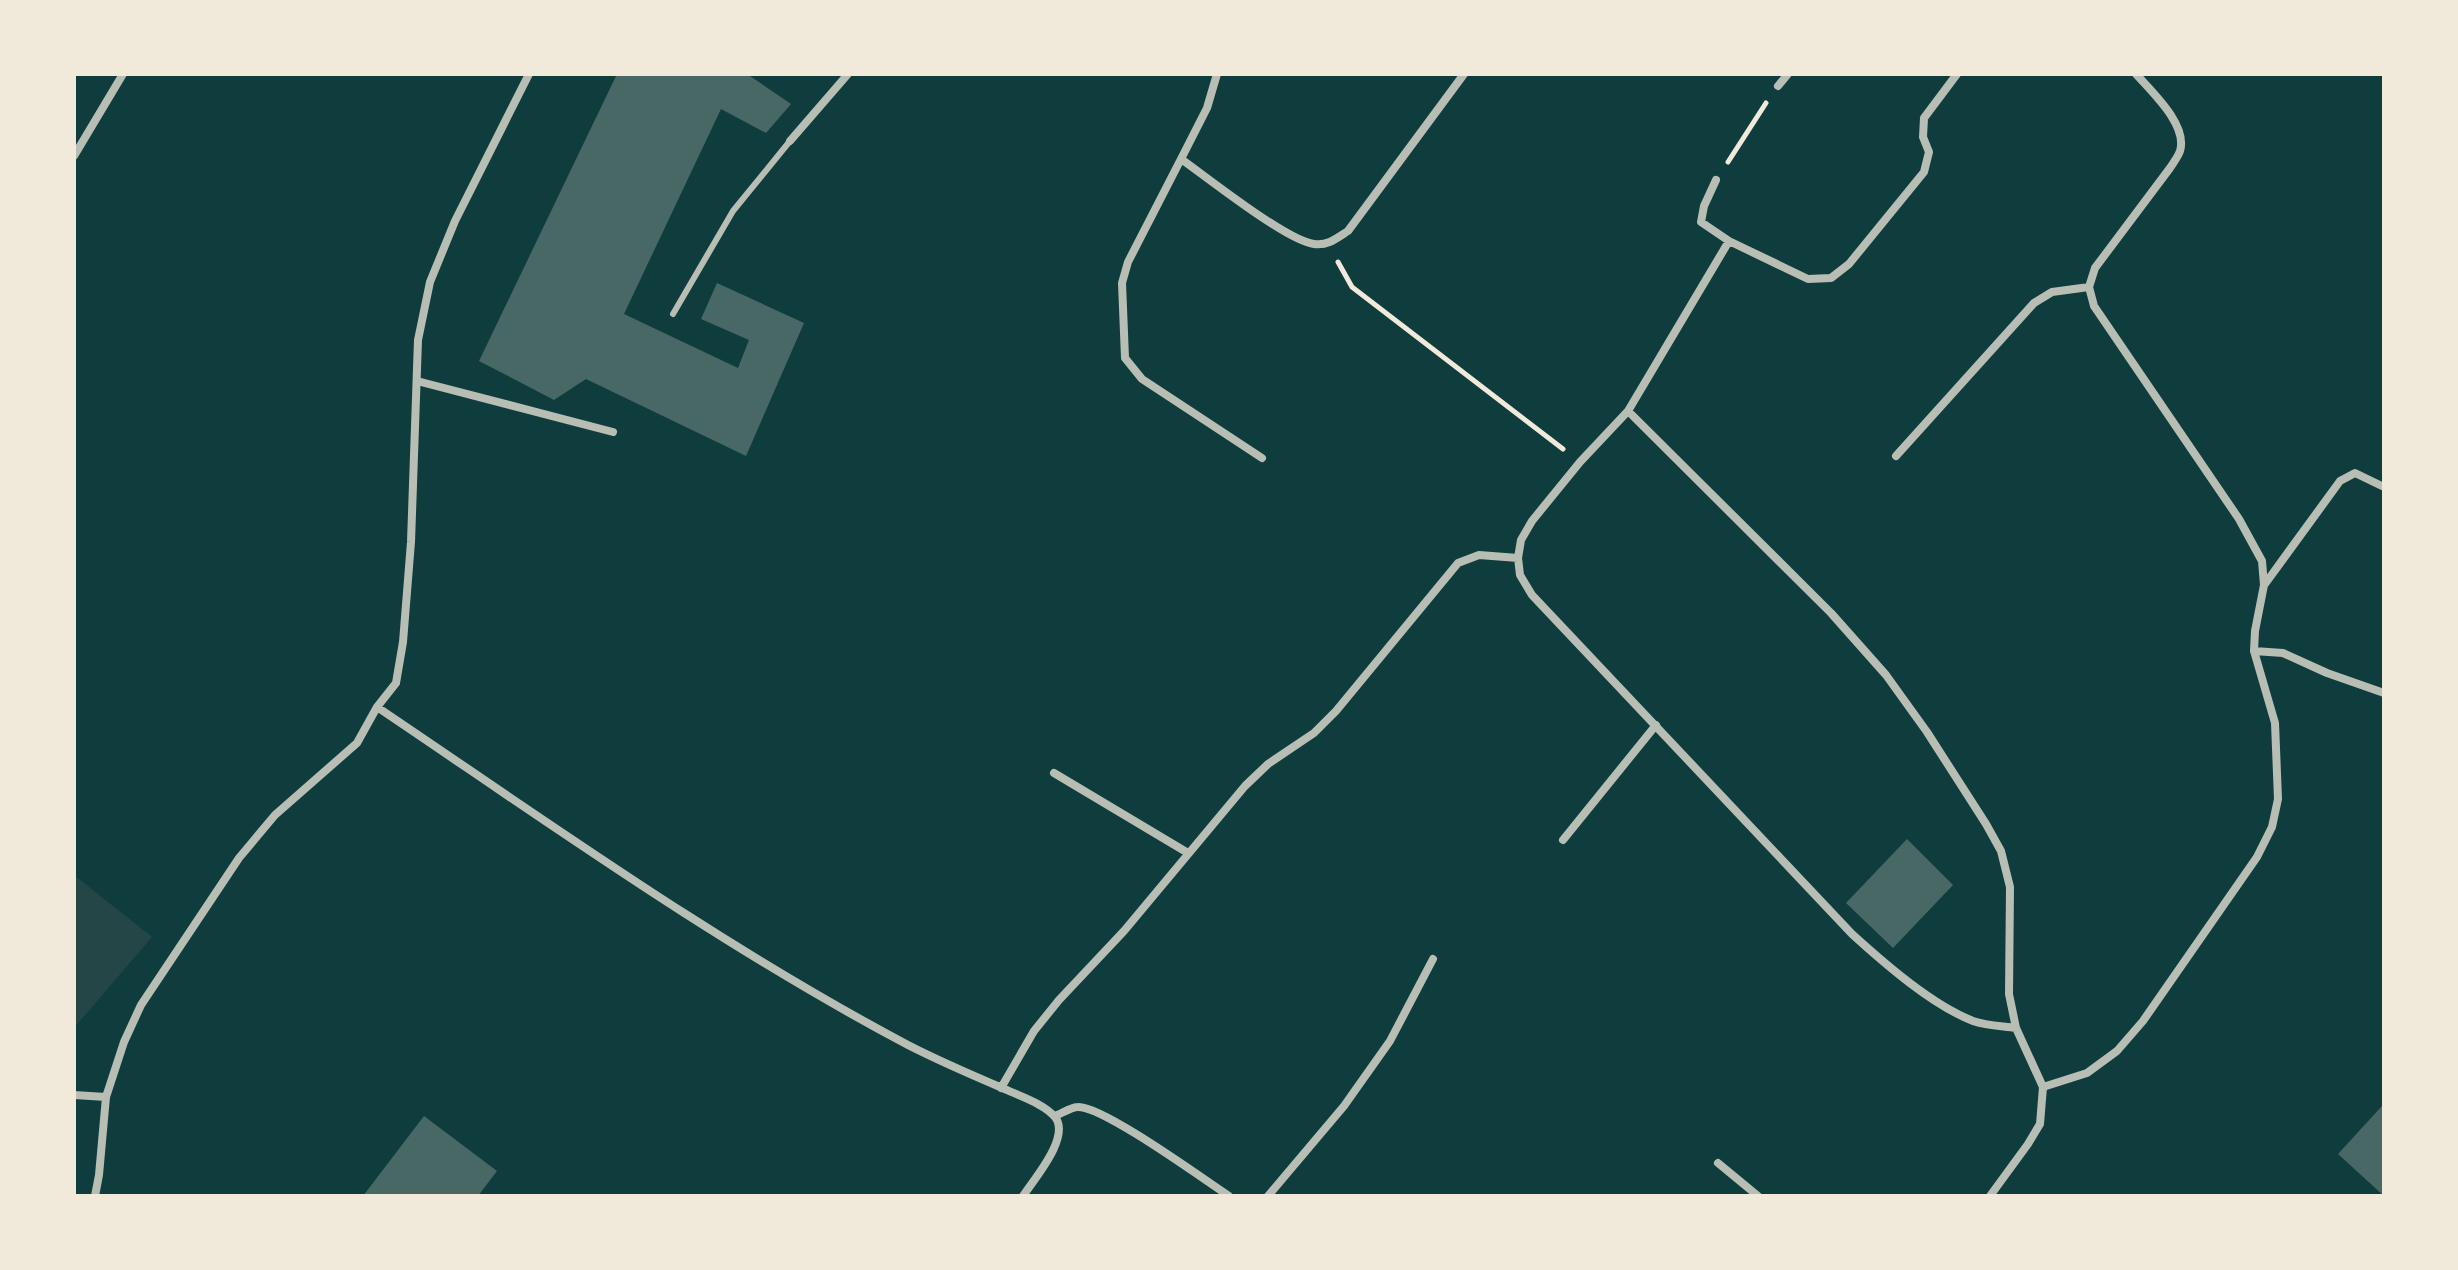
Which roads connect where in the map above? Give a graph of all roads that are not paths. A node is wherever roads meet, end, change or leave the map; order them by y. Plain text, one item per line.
1 (123, 74) edge
2 (529, 74) edge
3 (848, 74) edge
4 (1217, 74) edge
5 (1464, 74) edge
6 (1788, 74) edge
7 (1957, 74) edge
8 (2136, 74) edge
9 (1778, 86) road end
10 (790, 141) joint
11 (74, 156) edge
12 (1181, 159) junction
13 (1716, 180) road end
14 (1729, 241) junction
15 (2089, 287) junction
16 (673, 314) dead end
17 (417, 381) junction
18 (1628, 411) junction
19 (613, 432) dead end
20 (1896, 456) dead end
21 (1262, 458) dead end
22 (2384, 487) edge
23 (1518, 558) junction
24 (2264, 585) junction
25 (2254, 651) junction
26 (2384, 693) edge
27 (377, 707) junction
28 (1656, 725) junction
29 (1054, 773) dead end
30 (1563, 840) dead end
31 (1188, 853) junction
32 (1433, 959) dead end
33 (2016, 1028) junction
34 (2043, 1087) junction
35 (1001, 1088) junction
36 (74, 1095) edge
37 (106, 1097) junction
38 (1055, 1116) junction
39 (1718, 1163) dead end
40 (95, 1196) edge
41 (1023, 1196) edge
42 (1229, 1196) edge
43 (1268, 1196) edge
44 (1758, 1196) edge
45 (1990, 1196) edge

1 - 11 street
2 - 17 street
3 - 10 street
4 - 12 street
5 - 12 street
6 - 9 street
7 - 14 street
8 - 15 street
10 - 16 lane
12 - 21 street
13 - 14 street
14 - 18 street
15 - 20 street
15 - 24 street
17 - 19 street
17 - 27 street
18 - 23 street
18 - 33 street
22 - 24 street
23 - 28 street
23 - 31 street
24 - 25 street
25 - 26 street
25 - 34 street
27 - 35 street
27 - 37 street
28 - 30 street
28 - 33 street
29 - 31 street
31 - 35 street
32 - 43 street
33 - 34 street
34 - 45 street
35 - 38 street
36 - 37 street
37 - 40 street
38 - 41 street
38 - 42 street
39 - 44 street

